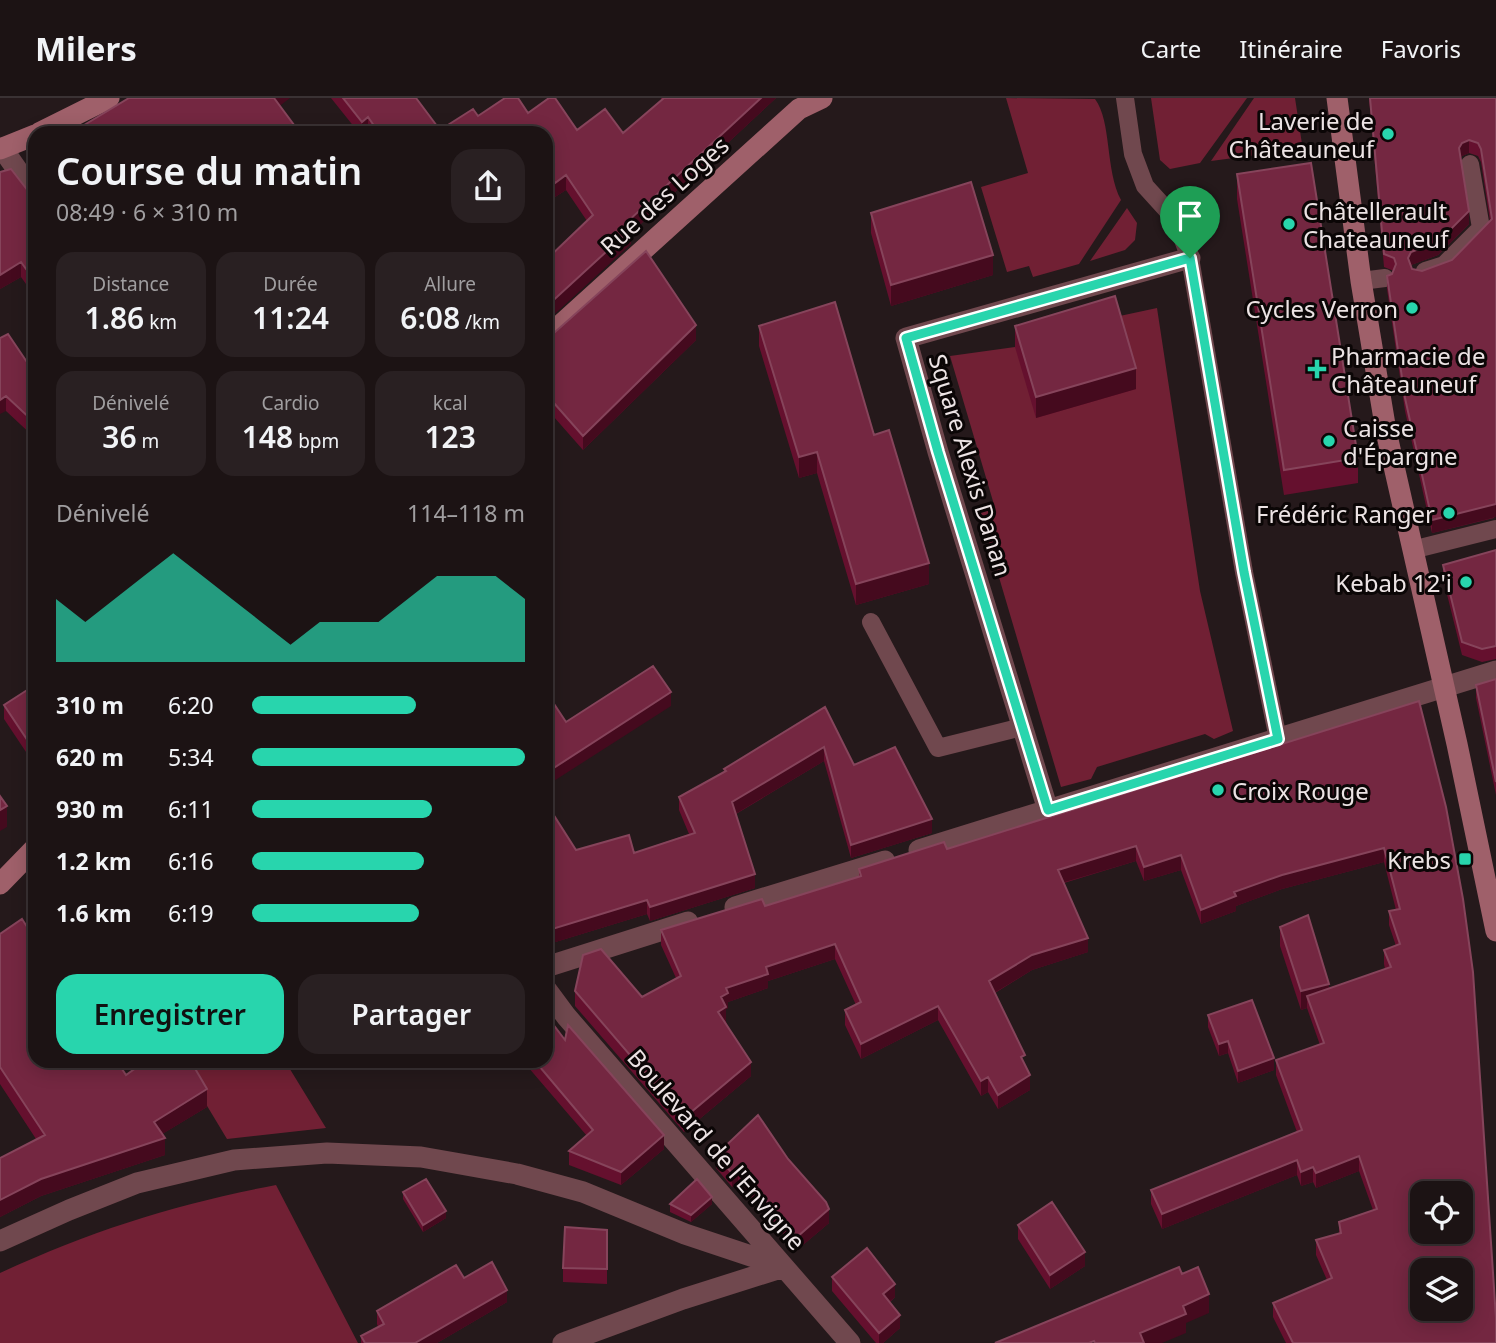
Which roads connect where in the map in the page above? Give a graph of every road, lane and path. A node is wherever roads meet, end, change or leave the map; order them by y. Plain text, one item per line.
1 (108, 98) edge
2 (822, 98) edge
3 (1125, 98) edge
4 (1337, 98) edge
5 (53, 126) edge
6 (28, 138) edge
7 (1, 149) edge
8 (1470, 164) dead end
9 (28, 186) edge
10 (1190, 258) junction
11 (1419, 274) edge
12 (1385, 278) edge
13 (1361, 281) junction
14 (553, 332) edge
15 (1496, 529) edge
16 (1412, 550) junction
17 (871, 622) dead end
18 (1496, 671) edge
19 (1444, 687) junction
20 (1022, 727) junction
21 (1278, 739) junction
22 (1048, 810) junction
23 (28, 855) edge
24 (0, 884) edge
25 (1496, 931) edge
26 (553, 965) edge
27 (553, 998) edge
28 (0, 1241) edge
29 (784, 1267) junction
30 (563, 1343) edge
31 (850, 1343) edge

1 - 5 main road
2 - 14 main road, Rue des Loges
3 - 10 lane
4 - 13 main road
6 - 7 main road
7 - 9 street
8 - 11 lane
10 - 20 street, Square Alexis Danan
10 - 21 lane
12 - 13 lane
13 - 16 main road
15 - 16 lane
16 - 19 main road
17 - 20 lane
18 - 19 street
19 - 21 street
19 - 25 main road
20 - 22 street, Square Alexis Danan
21 - 22 street
22 - 26 street
23 - 24 main road
27 - 29 street, Boulevard de l'Envigne
28 - 29 street
29 - 30 street
29 - 31 street, Boulevard de l'Envigne

